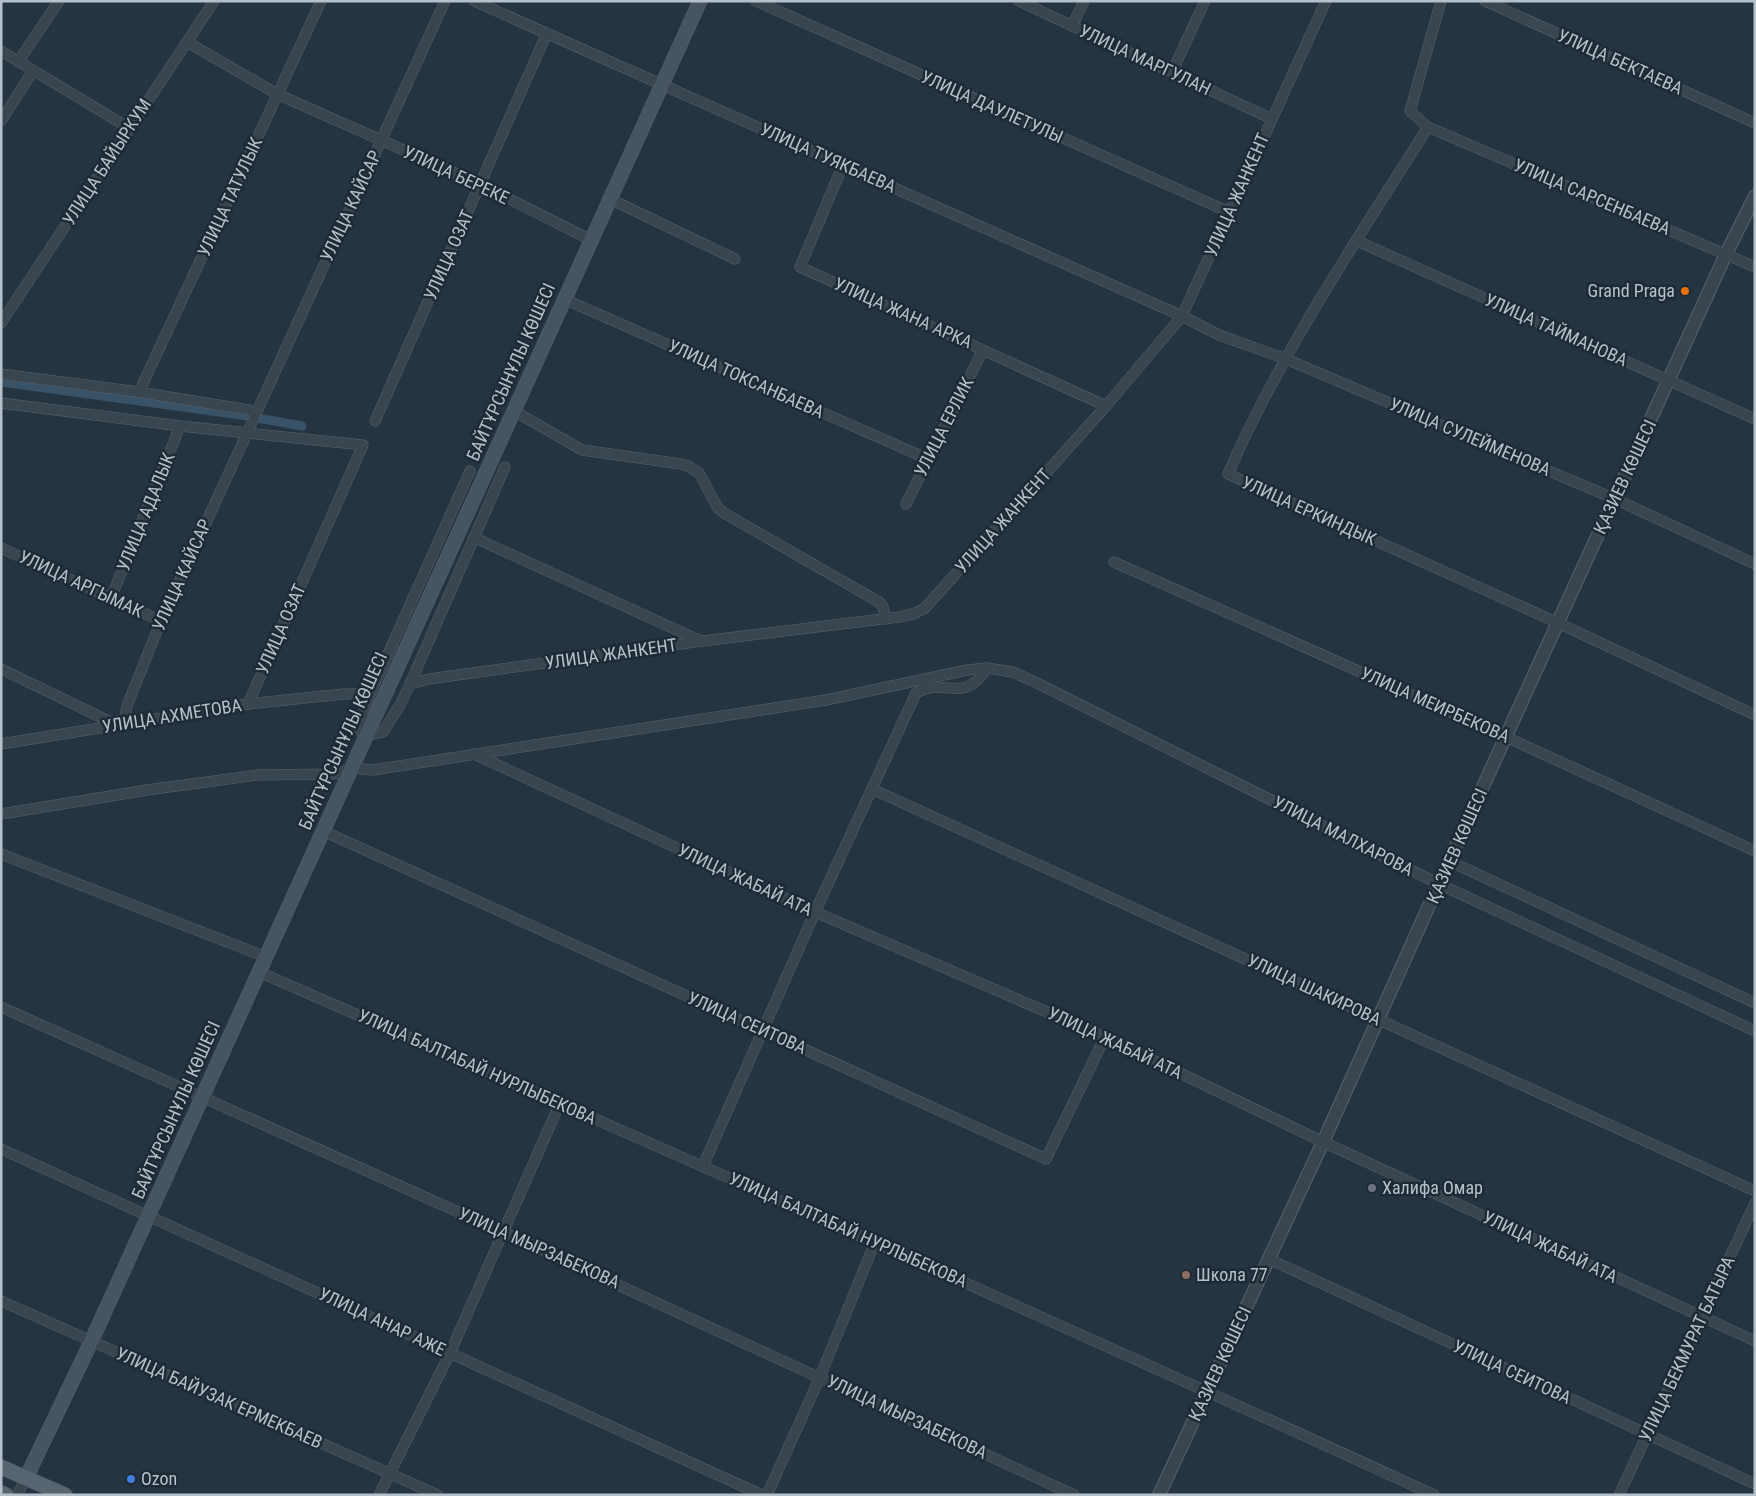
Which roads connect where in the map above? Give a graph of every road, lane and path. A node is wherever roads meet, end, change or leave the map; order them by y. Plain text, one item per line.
1 (59, 1) edge
2 (214, 1) edge
3 (321, 1) edge
4 (445, 1) edge
5 (474, 1) edge
6 (700, 1) edge
7 (756, 1) edge
8 (1019, 1) edge
9 (1084, 1) edge
10 (1205, 1) edge
11 (1326, 1) edge
12 (1441, 1) edge
13 (1485, 1) edge
14 (1072, 26) junction
15 (547, 33) junction
16 (187, 42) junction
17 (1, 51) edge
18 (18, 62) junction
19 (33, 70) junction
20 (1172, 72) junction
21 (662, 84) junction
22 (277, 94) junction
23 (1272, 119) junction
24 (1, 121) edge
25 (1755, 123) edge
26 (1428, 127) junction
27 (129, 128) junction
28 (381, 141) junction
29 (843, 165) junction
30 (480, 184) junction
31 (1755, 196) edge
32 (610, 199) junction
33 (1229, 212) junction
34 (592, 240) junction
35 (1357, 240) junction
36 (1726, 254) junction
37 (735, 259) dead end
38 (1755, 267) edge
39 (564, 299) junction
40 (1182, 316) junction
41 (1, 323) edge
42 (983, 350) junction
43 (1286, 359) junction
44 (1, 374) edge
45 (1669, 381) junction
46 (139, 392) junction
47 (1, 403) edge
48 (1106, 406) junction
49 (256, 411) junction
50 (514, 411) junction
51 (1755, 419) edge
52 (374, 422) dead end
53 (180, 426) junction
54 (248, 431) junction
55 (928, 459) junction
56 (506, 467) dead end
57 (470, 471) dead end
58 (1615, 499) junction
59 (906, 504) dead end
60 (475, 538) junction
61 (1, 548) edge
62 (1114, 562) dead end
63 (1755, 564) edge
64 (111, 598) junction
65 (886, 619) junction
66 (161, 621) junction
67 (1558, 623) junction
68 (702, 641) junction
69 (987, 668) junction
70 (1, 669) edge
71 (410, 684) junction
72 (370, 694) junction
73 (248, 704) junction
74 (1755, 715) edge
75 (121, 724) junction
76 (366, 736) junction
77 (1506, 737) junction
78 (1, 744) edge
79 (473, 753) junction
80 (351, 768) junction
81 (872, 789) junction
82 (1, 814) edge
83 (323, 831) junction
84 (1755, 851) edge
85 (1, 854) edge
86 (1449, 861) junction
87 (1439, 884) junction
88 (815, 912) junction
89 (266, 957) junction
90 (259, 972) junction
91 (1755, 1003) edge
92 (1, 1007) edge
93 (1378, 1019) junction
94 (763, 1030) junction
95 (1755, 1031) edge
96 (1105, 1036) junction
97 (202, 1097) junction
98 (560, 1103) junction
99 (1323, 1142) junction
100 (1, 1149) edge
101 (703, 1166) junction
102 (1755, 1191) edge
103 (1755, 1203) edge
104 (148, 1215) junction
105 (503, 1232) junction
106 (875, 1242) junction
107 (1268, 1259) junction
108 (1, 1301) edge
109 (1702, 1317) junction
110 (1755, 1341) edge
111 (91, 1342) junction
112 (450, 1353) junction
113 (820, 1377) junction
114 (1208, 1391) junction
115 (1647, 1435) junction
116 (1, 1467) edge
117 (390, 1473) junction
118 (26, 1478) junction
119 (1755, 1484) edge
120 (1, 1493) edge
121 (6, 1495) edge
122 (17, 1495) edge
123 (66, 1495) edge
124 (379, 1495) edge
125 (438, 1495) edge
126 (762, 1495) edge
127 (767, 1495) edge
128 (1074, 1495) edge
129 (1159, 1495) edge
130 (1434, 1495) edge
131 (1619, 1495) edge

1 - 18 street
2 - 16 street, УЛИЦА БАЙЫРКУМ
3 - 22 street, УЛИЦА ТАТУЛЫК
4 - 28 street, УЛИЦА КАЙСАР
5 - 15 street, УЛИЦА ТУЯКБАЕВА
6 - 21 main road, БАЙТҰРСЫНҰЛЫ КӨШЕСІ
7 - 33 street, УЛИЦА ДАУЛЕТУЛЫ
8 - 14 street, УЛИЦА МАРГУЛАН
9 - 14 street
10 - 20 street
11 - 23 street, УЛИЦА ЖАНКЕНТ
12 - 26 street
13 - 25 street, УЛИЦА БЕКТАЕВА
14 - 20 street, УЛИЦА МАРГУЛАН
15 - 21 street, УЛИЦА ТУЯКБАЕВА
15 - 30 street, УЛИЦА ОЗАТ
16 - 22 street, УЛИЦА БЕРЕКЕ
16 - 27 street, УЛИЦА БАЙЫРКУМ
17 - 18 street
18 - 19 street
19 - 24 street
19 - 27 street
20 - 23 street, УЛИЦА МАРГУЛАН
21 - 29 street, УЛИЦА ТУЯКБАЕВА
21 - 32 main road, БАЙТҰРСЫНҰЛЫ КӨШЕСІ
22 - 28 street, УЛИЦА БЕРЕКЕ
22 - 46 street, УЛИЦА ТАТУЛЫК
23 - 33 street, УЛИЦА ЖАНКЕНТ
26 - 35 street, УЛИЦА ЕРКИНДЫК
26 - 36 street, УЛИЦА САРСЕНБАЕВА
27 - 41 street, УЛИЦА БАЙЫРКУМ
28 - 30 street, УЛИЦА БЕРЕКЕ
28 - 49 street, УЛИЦА КАЙСАР
29 - 40 street, УЛИЦА ТУЯКБАЕВА
29 - 42 street, УЛИЦА ЖАНА АРКА
30 - 34 street, УЛИЦА БЕРЕКЕ
30 - 52 street, УЛИЦА ОЗАТ
31 - 36 street, ҚАЗИЕВ КӨШЕСІ
32 - 34 main road, БАЙТҰРСЫНҰЛЫ КӨШЕСІ
32 - 37 street
33 - 40 street, УЛИЦА ЖАНКЕНТ
34 - 39 main road, БАЙТҰРСЫНҰЛЫ КӨШЕСІ
35 - 43 street, УЛИЦА ЕРКИНДЫК
35 - 45 street, УЛИЦА ТАЙМАНОВА
36 - 38 street, УЛИЦА САРСЕНБАЕВА
36 - 45 street, ҚАЗИЕВ КӨШЕСІ
39 - 50 main road, БАЙТҰРСЫНҰЛЫ КӨШЕСІ
39 - 55 street, УЛИЦА ТОКСАНБАЕВА
40 - 43 street, УЛИЦА СУЛЕЙМЕНОВА
40 - 48 street, УЛИЦА ЖАНКЕНТ
42 - 48 street, УЛИЦА ЖАНА АРКА
42 - 55 street, УЛИЦА ЕРЛИК
43 - 58 street, УЛИЦА СУЛЕЙМЕНОВА
43 - 67 street, УЛИЦА ЕРКИНДЫК
44 - 46 street
45 - 51 street, УЛИЦА ТАЙМАНОВА
45 - 58 street, ҚАЗИЕВ КӨШЕСІ
46 - 49 street
47 - 53 street
48 - 65 street, УЛИЦА ЖАНКЕНТ
49 - 54 street, УЛИЦА КАЙСАР
50 - 65 street
50 - 76 main road, БАЙТҰРСЫНҰЛЫ КӨШЕСІ
53 - 54 street
53 - 64 street, УЛИЦА АДАЛЫК
54 - 66 street, УЛИЦА КАЙСАР
54 - 73 street, УЛИЦА ОЗАТ
55 - 59 street, УЛИЦА ЕРЛИК
56 - 60 street
57 - 72 street
58 - 63 street, УЛИЦА СУЛЕЙМЕНОВА
58 - 67 street, ҚАЗИЕВ КӨШЕСІ
60 - 68 street
60 - 71 street
61 - 64 street, УЛИЦА АРГЫМАК
62 - 77 street, УЛИЦА МЕИРБЕКОВА
64 - 66 street, УЛИЦА АРГЫМАК
65 - 68 street, УЛИЦА ЖАНКЕНТ
66 - 75 street, УЛИЦА КАЙСАР
67 - 74 street, УЛИЦА ЕРКИНДЫК
67 - 77 street, ҚАЗИЕВ КӨШЕСІ
68 - 71 street, УЛИЦА ЖАНКЕНТ
69 - 79 street, УЛИЦА МАЛХАРОВА
69 - 81 street
69 - 87 street, УЛИЦА МАЛХАРОВА
70 - 75 street
71 - 76 street
72 - 73 street, УЛИЦА АХМЕТОВА
72 - 76 street
73 - 75 street, УЛИЦА АХМЕТОВА
75 - 78 street, УЛИЦА АХМЕТОВА
76 - 80 main road, БАЙТҰРСЫНҰЛЫ КӨШЕСІ
77 - 84 street, УЛИЦА МЕИРБЕКОВА
77 - 86 street, ҚАЗИЕВ КӨШЕСІ
79 - 80 street, УЛИЦА МАЛХАРОВА
79 - 88 street, УЛИЦА ЖАБАЙ АТА
80 - 82 street, УЛИЦА МАЛХАРОВА
80 - 83 main road, БАЙТҰРСЫНҰЛЫ КӨШЕСІ
81 - 88 street
81 - 93 street, УЛИЦА ШАКИРОВА
83 - 89 main road, БАЙТҰРСЫНҰЛЫ КӨШЕСІ
83 - 94 street, УЛИЦА СЕИТОВА
85 - 89 street
86 - 87 street, ҚАЗИЕВ КӨШЕСІ
86 - 91 street
87 - 93 street, ҚАЗИЕВ КӨШЕСІ
87 - 95 street, УЛИЦА МАЛХАРОВА
88 - 94 street
88 - 96 street, УЛИЦА ЖАБАЙ АТА
89 - 90 main road, БАЙТҰРСЫНҰЛЫ КӨШЕСІ
90 - 97 main road, БАЙТҰРСЫНҰЛЫ КӨШЕСІ
90 - 98 street, УЛИЦА БАЛТАБАЙ НУРЛЫБЕКОВА
92 - 97 street, УЛИЦА МЫРЗАБЕКОВА
93 - 99 street, ҚАЗИЕВ КӨШЕСІ
93 - 102 street, УЛИЦА ШАКИРОВА
94 - 96 street, УЛИЦА СЕИТОВА
94 - 101 street
96 - 99 street, УЛИЦА ЖАБАЙ АТА
97 - 104 main road, БАЙТҰРСЫНҰЛЫ КӨШЕСІ
97 - 105 street, УЛИЦА МЫРЗАБЕКОВА
98 - 101 street, УЛИЦА БАЛТАБАЙ НУРЛЫБЕКОВА
98 - 105 street
99 - 107 street, ҚАЗИЕВ КӨШЕСІ
99 - 109 street, УЛИЦА ЖАБАЙ АТА
100 - 104 street, УЛИЦА АНАР АЖЕ
101 - 106 street, УЛИЦА БАЛТАБАЙ НУРЛЫБЕКОВА
103 - 109 street, УЛИЦА БЕКМУРАТ БАТЫРА
104 - 111 main road, БАЙТҰРСЫНҰЛЫ КӨШЕСІ
104 - 112 street, УЛИЦА АНАР АЖЕ
105 - 112 street
105 - 113 street, УЛИЦА МЫРЗАБЕКОВА
106 - 113 street
106 - 114 street, УЛИЦА БАЛТАБАЙ НУРЛЫБЕКОВА
107 - 114 street, ҚАЗИЕВ КӨШЕСІ
107 - 115 street, УЛИЦА СЕИТОВА
108 - 111 street, УЛИЦА БАЙУЗАК ЕРМЕКБАЕВ
109 - 110 street, УЛИЦА ЖАБАЙ АТА
109 - 115 street, УЛИЦА БЕКМУРАТ БАТЫРА
111 - 117 street, УЛИЦА БАЙУЗАК ЕРМЕКБАЕВ
111 - 118 main road, БАЙТҰРСЫНҰЛЫ КӨШЕСІ
112 - 117 street
112 - 126 street, УЛИЦА АНАР АЖЕ
113 - 127 street
113 - 128 street, УЛИЦА МЫРЗАБЕКОВА
114 - 129 street, ҚАЗИЕВ КӨШЕСІ
114 - 130 street, УЛИЦА БАЛТАБАЙ НУРЛЫБЕКОВА
115 - 119 street, УЛИЦА СЕИТОВА
115 - 131 street, УЛИЦА БЕКМУРАТ БАТЫРА
116 - 118 main road
117 - 124 street
117 - 125 street, УЛИЦА БАЙУЗАК ЕРМЕКБАЕВ
118 - 122 street, БАЙТҰРСЫНҰЛЫ КӨШЕСІ
118 - 123 main road
120 - 121 main road

